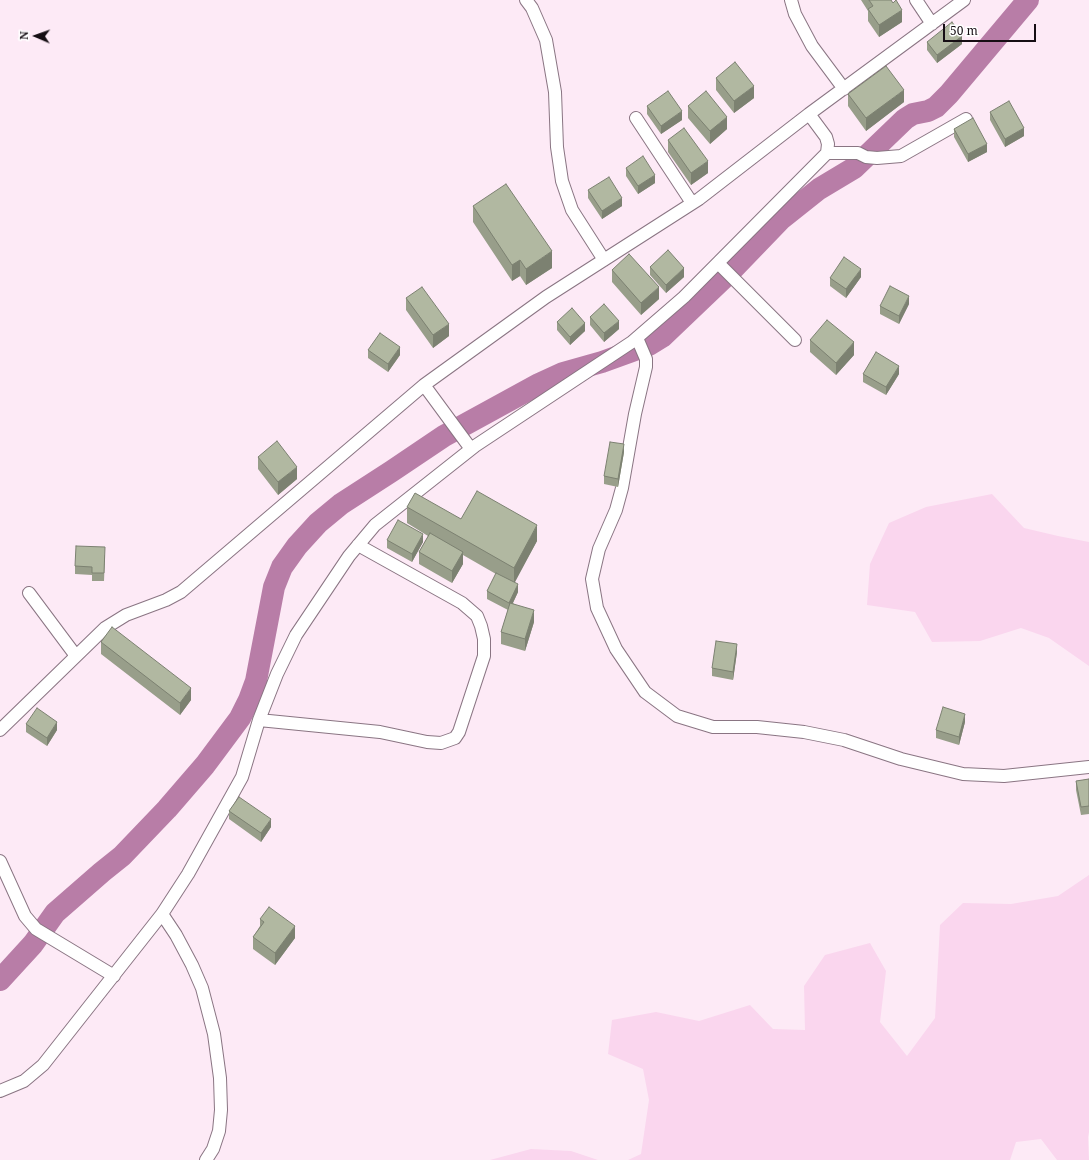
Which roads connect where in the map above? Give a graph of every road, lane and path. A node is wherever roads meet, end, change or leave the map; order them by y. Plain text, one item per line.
1 (526, 0) edge
2 (791, 0) edge
3 (916, 0) edge
4 (964, 0) edge
5 (932, 24) junction
6 (844, 89) junction
7 (809, 114) junction
8 (636, 118) dead end
9 (966, 119) dead end
10 (827, 153) junction
11 (692, 203) junction
12 (604, 260) junction
13 (718, 263) junction
14 (636, 338) junction
15 (794, 340) dead end
16 (424, 385) junction
17 (471, 449) junction
18 (358, 545) junction
19 (30, 593) dead end
20 (76, 656) junction
21 (259, 720) junction
22 (0, 730) edge
23 (1089, 767) edge
24 (0, 861) edge
25 (162, 914) junction
26 (114, 976) junction
27 (0, 1091) edge
28 (206, 1160) edge

1 - 12 street
2 - 6 street
3 - 5 street
4 - 5 street
5 - 6 street
6 - 7 street
7 - 10 street
7 - 11 street
8 - 11 street
9 - 10 street
10 - 13 street
11 - 12 street
12 - 16 street
13 - 14 street
13 - 15 street
14 - 17 street
14 - 23 street
16 - 17 street
16 - 20 street
17 - 18 street
18 - 21 street
18 - 21 street
19 - 20 street
20 - 22 street
21 - 25 street
24 - 26 street
25 - 26 street
25 - 28 street
26 - 27 street

